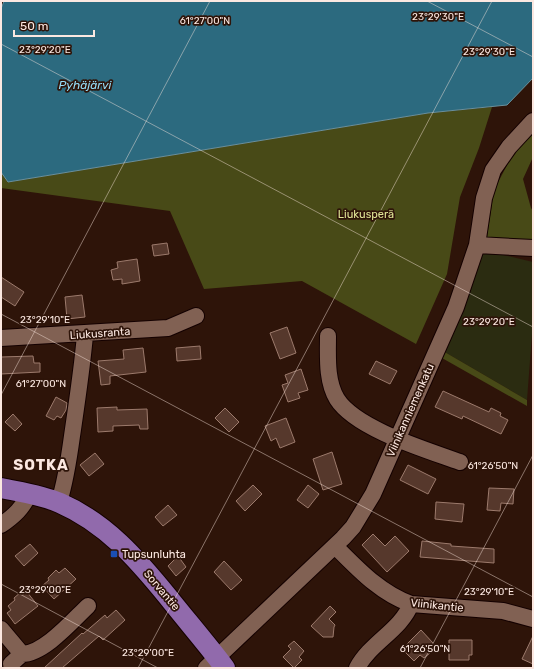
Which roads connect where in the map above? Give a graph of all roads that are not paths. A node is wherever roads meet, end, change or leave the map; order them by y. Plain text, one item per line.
1 (533, 121) edge
2 (477, 245) junction
3 (533, 248) edge
4 (196, 316) dead end
5 (85, 335) junction
6 (328, 336) dead end
7 (1, 338) edge
8 (398, 439) junction
9 (460, 462) dead end
10 (1, 488) edge
11 (29, 494) junction
12 (59, 502) junction
13 (1, 525) edge
14 (335, 546) junction
15 (411, 604) junction
16 (88, 606) dead end
17 (533, 618) edge
18 (1, 629) edge
19 (216, 664) edge
20 (357, 668) edge

1 - 2 street, Viinikanniemenkatu
2 - 3 street
2 - 8 street, Viinikanniemenkatu
4 - 5 street, Liukusranta
5 - 7 street, Liukusranta
5 - 12 street
6 - 8 street
8 - 9 street
8 - 14 street, Viinikanniemenkatu
10 - 11 main road, Sorvantie
11 - 12 main road, Sorvantie
11 - 13 street
12 - 19 main road, Sorvantie
14 - 15 street, Viinikantie
14 - 19 street, Viinikanniemenkatu
15 - 17 street, Viinikantie
15 - 20 street
16 - 18 street

